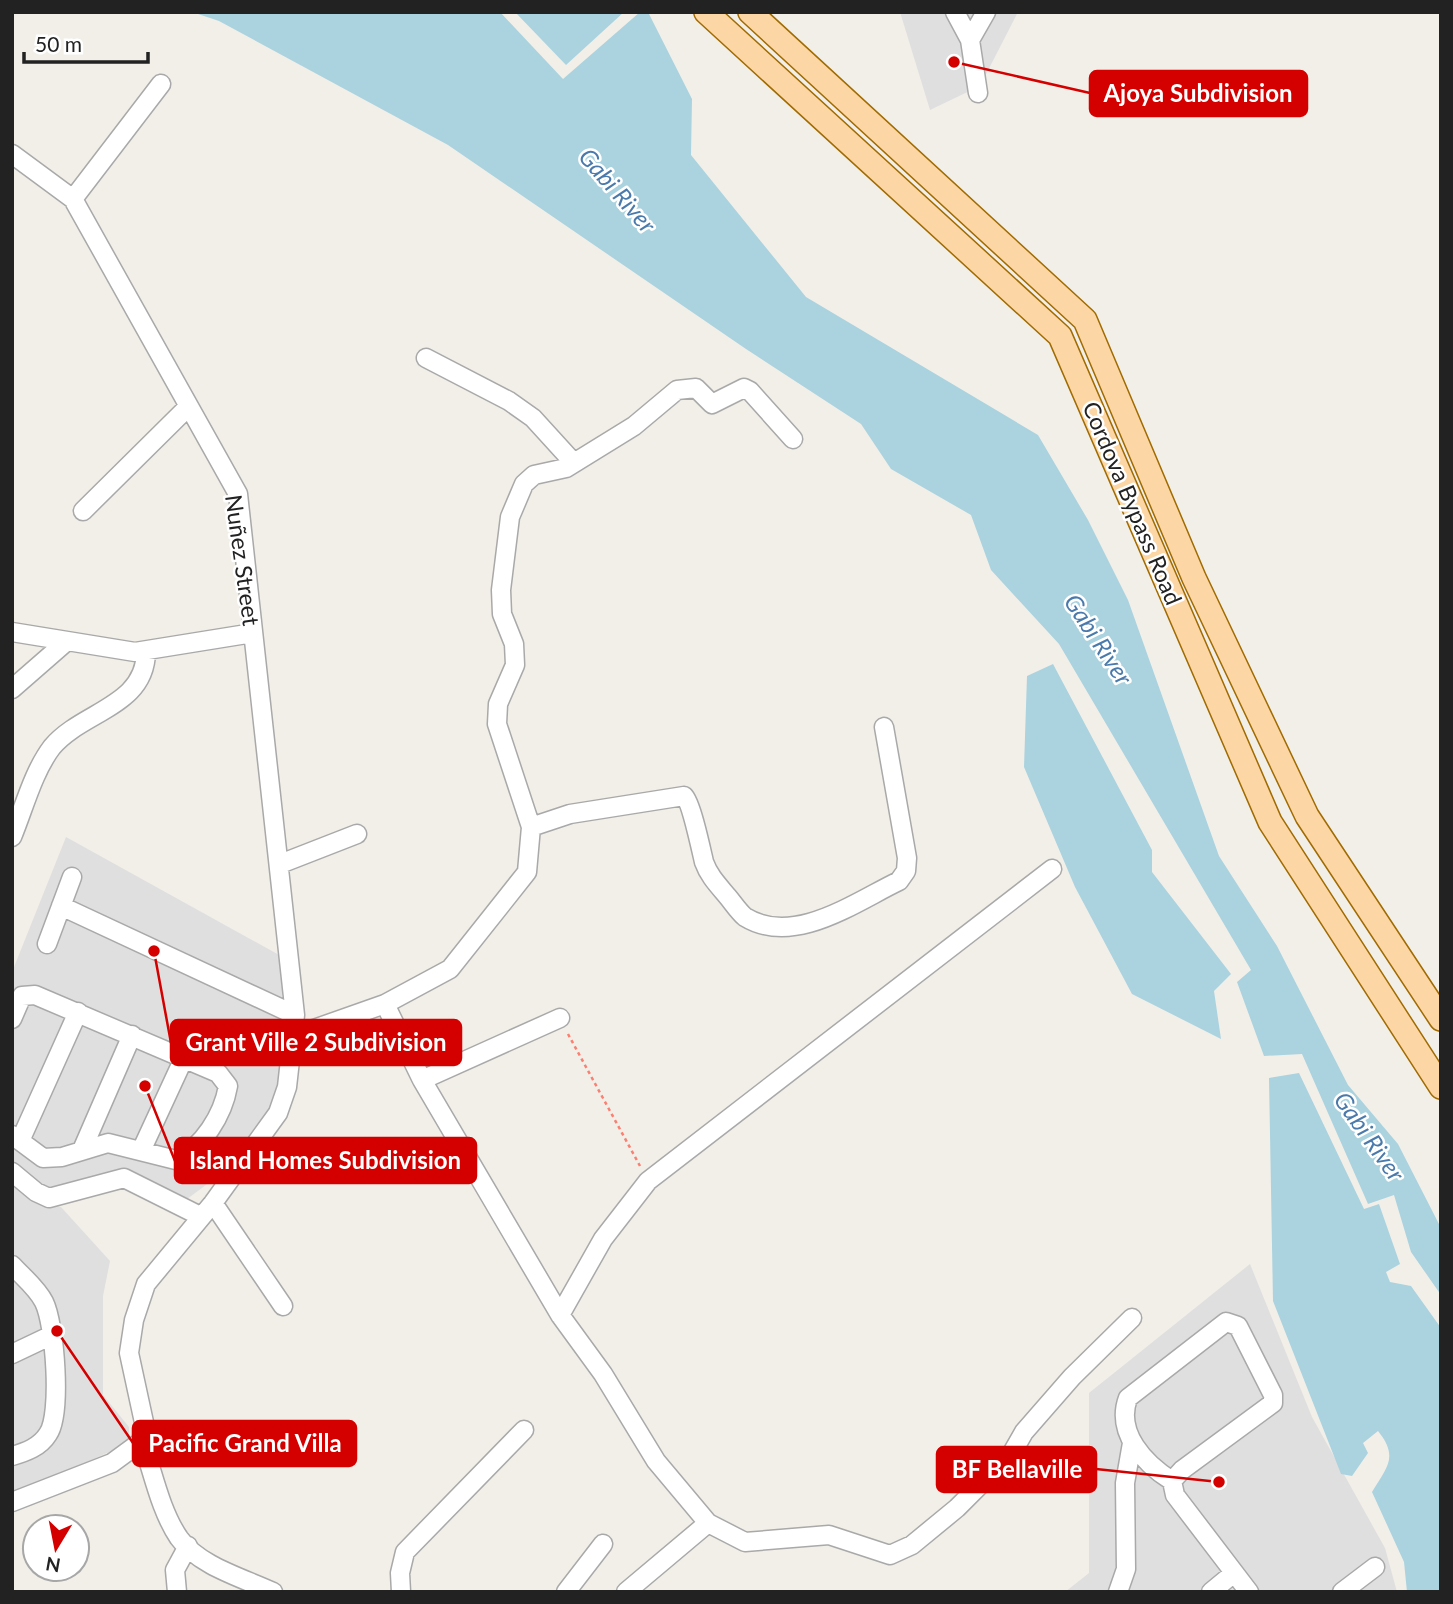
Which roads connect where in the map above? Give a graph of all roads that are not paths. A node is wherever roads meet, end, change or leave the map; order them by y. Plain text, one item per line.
1 (706, 12) edge
2 (750, 12) edge
3 (955, 12) edge
4 (986, 12) edge
5 (970, 40) junction
6 (161, 84) dead end
7 (978, 93) dead end
8 (12, 153) edge
9 (74, 198) junction
10 (426, 358) dead end
11 (188, 407) junction
12 (793, 439) dead end
13 (574, 463) junction
14 (83, 511) dead end
15 (12, 632) edge
16 (253, 633) junction
17 (67, 640) junction
18 (146, 652) junction
19 (12, 688) edge
20 (884, 727) dead end
21 (531, 827) junction
22 (357, 834) dead end
23 (12, 836) edge
24 (280, 864) junction
25 (1052, 869) dead end
26 (72, 877) dead end
27 (61, 906) junction
28 (47, 944) dead end
29 (385, 1004) junction
30 (78, 1012) junction
31 (295, 1015) junction
32 (560, 1018) road end
33 (12, 1019) edge
34 (1441, 1019) edge
35 (132, 1035) junction
36 (294, 1036) junction
37 (184, 1058) junction
38 (422, 1080) junction
39 (1441, 1087) edge
40 (16, 1138) edge
41 (204, 1138) junction
42 (82, 1150) junction
43 (141, 1151) junction
44 (237, 1168) junction
45 (12, 1172) edge
46 (206, 1210) junction
47 (12, 1265) edge
48 (283, 1306) dead end
49 (560, 1315) junction
50 (1132, 1318) dead end
51 (52, 1335) junction
52 (12, 1353) edge
53 (524, 1430) dead end
54 (142, 1441) junction
55 (1132, 1443) junction
56 (12, 1455) edge
57 (1172, 1481) junction
58 (12, 1502) edge
59 (708, 1523) junction
60 (603, 1544) dead end
61 (188, 1546) junction
62 (1376, 1567) dead end
63 (1234, 1573) junction
64 (177, 1592) edge
65 (273, 1592) edge
66 (401, 1592) edge
67 (566, 1592) edge
68 (626, 1592) edge
69 (1118, 1592) edge
70 (1211, 1592) edge
71 (1249, 1592) edge
72 (1342, 1592) edge

1 - 39 main road, Cordova Bypass Road
2 - 34 main road, Cordova Bypass Road
3 - 5 street
4 - 5 street
5 - 7 street
6 - 9 street
8 - 9 street, Nuñez Street
9 - 11 street, Nuñez Street
10 - 13 street
11 - 14 street
11 - 16 street, Nuñez Street
12 - 13 street
13 - 21 street
15 - 17 street
16 - 18 street
16 - 24 street, Nuñez Street
17 - 18 street
17 - 19 street
18 - 23 street
20 - 21 street
21 - 29 street
22 - 24 street
24 - 31 street, Nuñez Street
25 - 49 street
26 - 27 street
27 - 28 street
27 - 31 street
29 - 36 street
29 - 38 street
30 - 33 street
30 - 35 street
30 - 40 street
31 - 36 street, Nuñez Street
32 - 38 street
35 - 37 street
35 - 42 street
36 - 44 street, Nuñez Street
37 - 41 street
37 - 43 street
38 - 49 street
40 - 42 street
41 - 43 street
41 - 44 street
42 - 43 street
44 - 46 street, Nuñez Street
45 - 46 street
46 - 48 street
46 - 54 street, Nuñez Street
47 - 51 street
49 - 59 street
50 - 59 street
51 - 52 street
51 - 56 street
53 - 66 street
54 - 58 street
54 - 61 street, Nuñez Street
55 - 57 street
55 - 57 street
55 - 69 street
57 - 63 street
59 - 68 street
60 - 67 street
61 - 64 street
61 - 65 street
62 - 72 street
63 - 70 street
63 - 71 street

